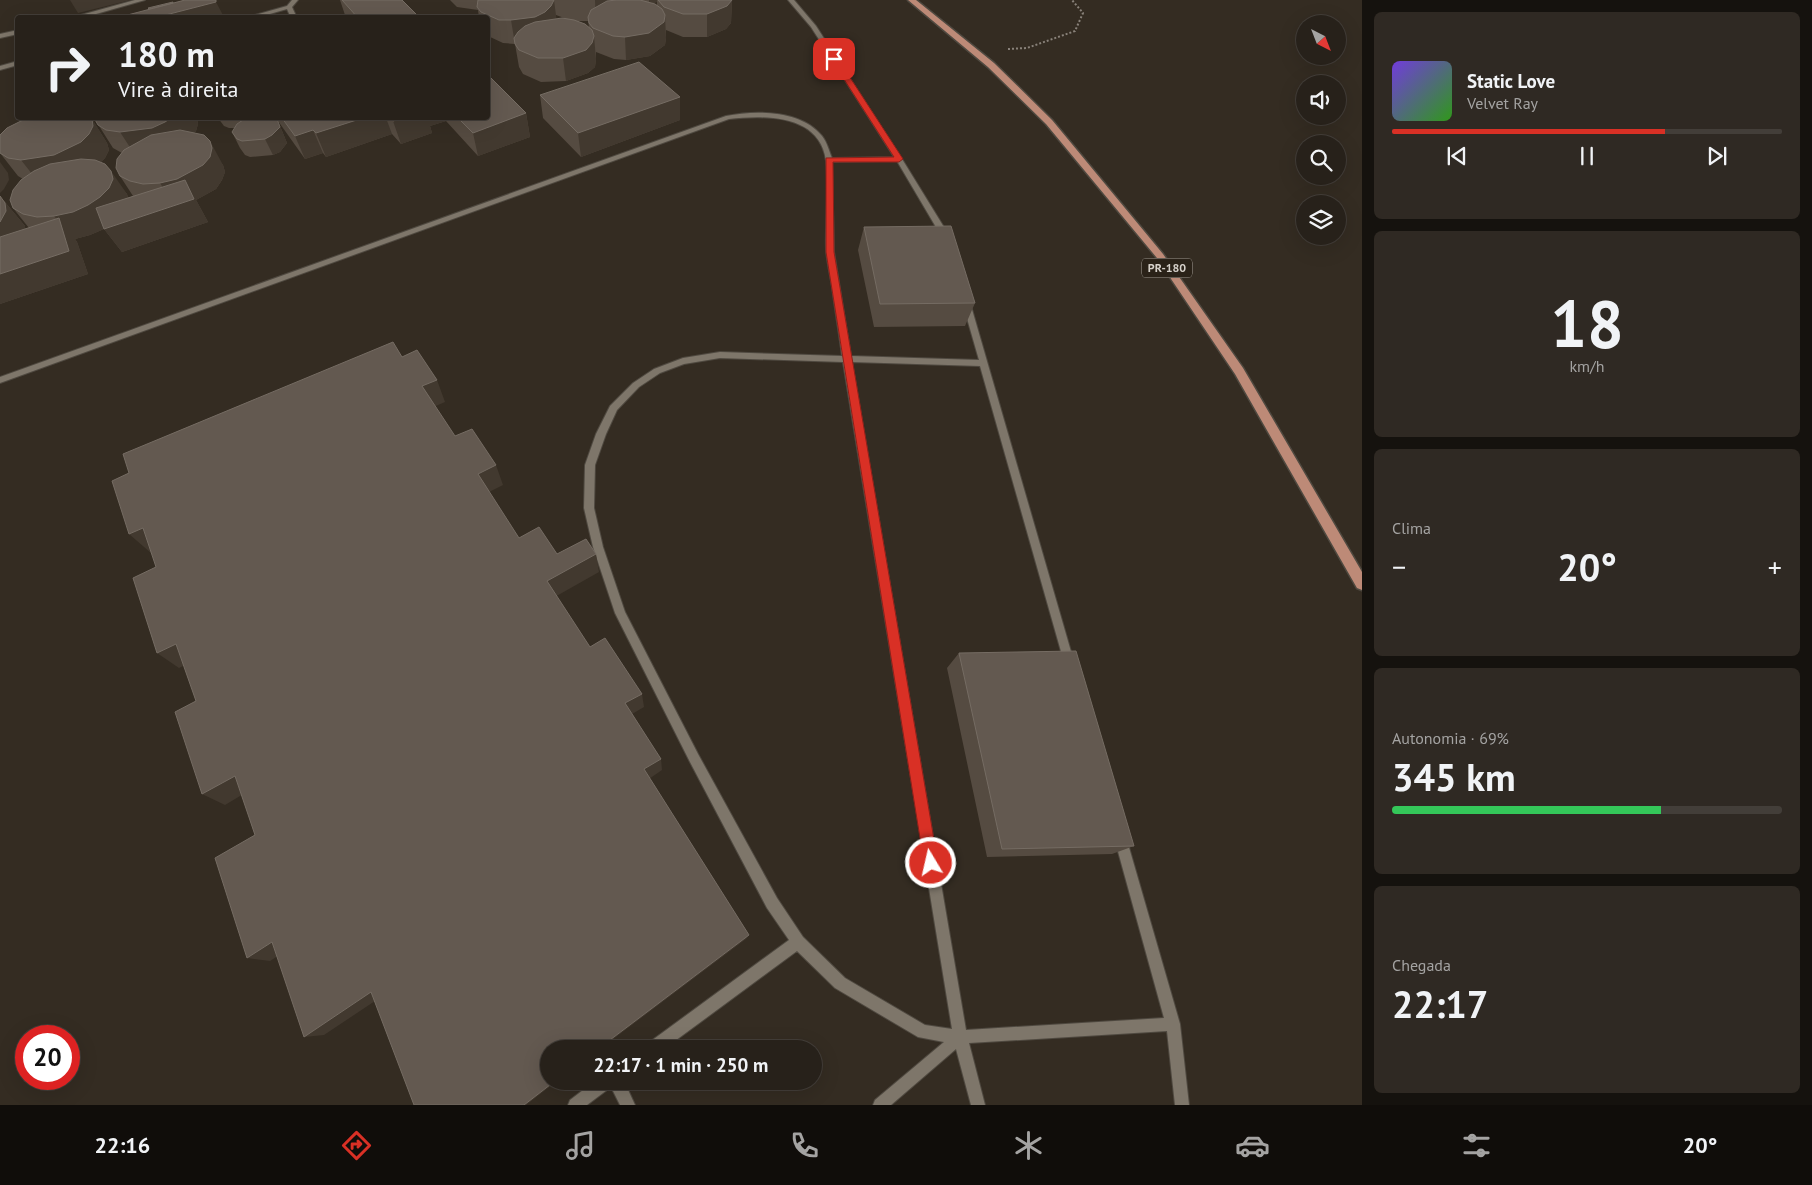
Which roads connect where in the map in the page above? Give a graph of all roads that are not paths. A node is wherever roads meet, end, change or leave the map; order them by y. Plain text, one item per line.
1 (142, 0) edge
2 (295, 0) edge
3 (791, 0) edge
4 (912, 0) edge
5 (289, 7) junction
6 (84, 15) edge
7 (258, 15) edge
8 (293, 15) edge
9 (15, 33) edge
10 (0, 36) edge
11 (15, 64) edge
12 (0, 68) edge
13 (899, 159) junction
14 (829, 160) junction
15 (950, 245) edge
16 (963, 291) edge
17 (847, 360) junction
18 (984, 363) junction
19 (0, 380) edge
20 (1362, 584) edge
21 (1072, 670) edge
22 (1116, 823) edge
23 (798, 942) junction
24 (1173, 1024) junction
25 (960, 1037) junction
26 (664, 1040) edge
27 (595, 1090) edge
28 (620, 1090) edge
29 (575, 1105) edge
30 (628, 1105) edge
31 (880, 1105) edge
32 (978, 1105) edge
33 (1182, 1105) edge

1 - 6 lane
2 - 5 lane
3 - 13 lane
4 - 20 main road, PR-180
5 - 7 lane
5 - 8 lane
9 - 10 lane
11 - 12 lane
13 - 14 lane
13 - 15 lane
14 - 17 lane
14 - 19 lane
16 - 18 lane
17 - 18 lane
17 - 23 lane
17 - 25 lane
18 - 21 lane
22 - 24 lane
23 - 25 lane
23 - 26 lane
24 - 25 lane
24 - 33 lane
25 - 31 lane
25 - 32 lane
27 - 29 lane
28 - 30 lane

